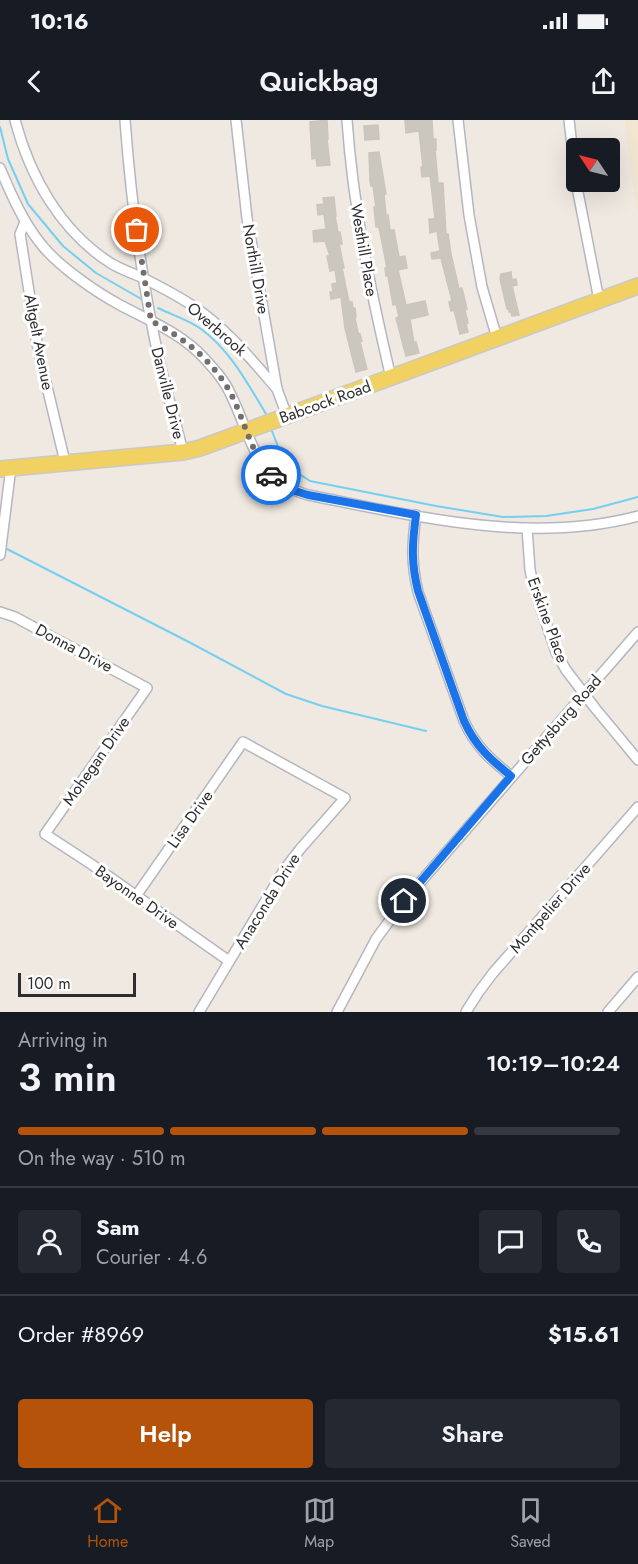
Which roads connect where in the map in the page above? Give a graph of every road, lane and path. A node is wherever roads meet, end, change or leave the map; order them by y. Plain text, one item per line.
1 (125, 120) edge
2 (236, 120) edge
3 (347, 120) edge
4 (458, 120) edge
5 (569, 120) edge
6 (15, 121) edge
7 (571, 138) edge
8 (0, 168) edge
9 (578, 192) edge
10 (25, 222) junction
11 (144, 278) junction
12 (638, 286) edge
13 (599, 300) junction
14 (151, 321) junction
15 (497, 338) junction
16 (391, 378) junction
17 (277, 389) junction
18 (287, 416) junction
19 (246, 431) junction
20 (183, 452) junction
21 (65, 462) junction
22 (6, 468) edge
23 (416, 515) junction
24 (638, 516) edge
25 (527, 528) junction
26 (0, 555) edge
27 (0, 612) edge
28 (638, 632) edge
29 (147, 688) joint
30 (585, 693) junction
31 (243, 742) joint
32 (638, 759) edge
33 (511, 776) junction
34 (638, 807) edge
35 (45, 834) joint
36 (136, 896) junction
37 (229, 961) junction
38 (638, 977) edge
39 (199, 1012) edge
40 (337, 1012) edge
41 (466, 1012) edge
42 (608, 1012) edge

1 - 11 street, Danville Drive
2 - 17 street, Northill Drive
3 - 16 street, Westhill Place
4 - 15 street
5 - 7 street
6 - 11 street, Overbrook
8 - 10 street
9 - 13 street
10 - 14 street
10 - 21 street, Altgelt Avenue
11 - 14 street, Danville Drive
11 - 17 street, Overbrook
12 - 13 main road, Babcock Road
13 - 15 main road, Babcock Road
14 - 19 street
14 - 20 street, Danville Drive
15 - 16 main road, Babcock Road
16 - 18 main road, Babcock Road
17 - 18 street, Northill Drive
18 - 19 main road, Babcock Road
19 - 20 main road, Babcock Road
19 - 23 street
20 - 21 main road, Babcock Road
21 - 22 main road, Babcock Road
22 - 26 street
23 - 25 street
23 - 33 street
24 - 25 street
25 - 30 street, Erskine Place
27 - 29 street, Donna Drive
28 - 30 street, Gettysburg Road
29 - 35 street, Mohegan Drive
30 - 32 street, Erskine Place
30 - 33 street, Gettysburg Road
31 - 36 street, Lisa Drive
31 - 37 street, Anaconda Drive
33 - 40 street, Gettysburg Road
34 - 41 street, Montpelier Drive
35 - 36 street, Bayonne Drive
36 - 37 street, Bayonne Drive
37 - 39 street, Anaconda Drive
38 - 42 street

